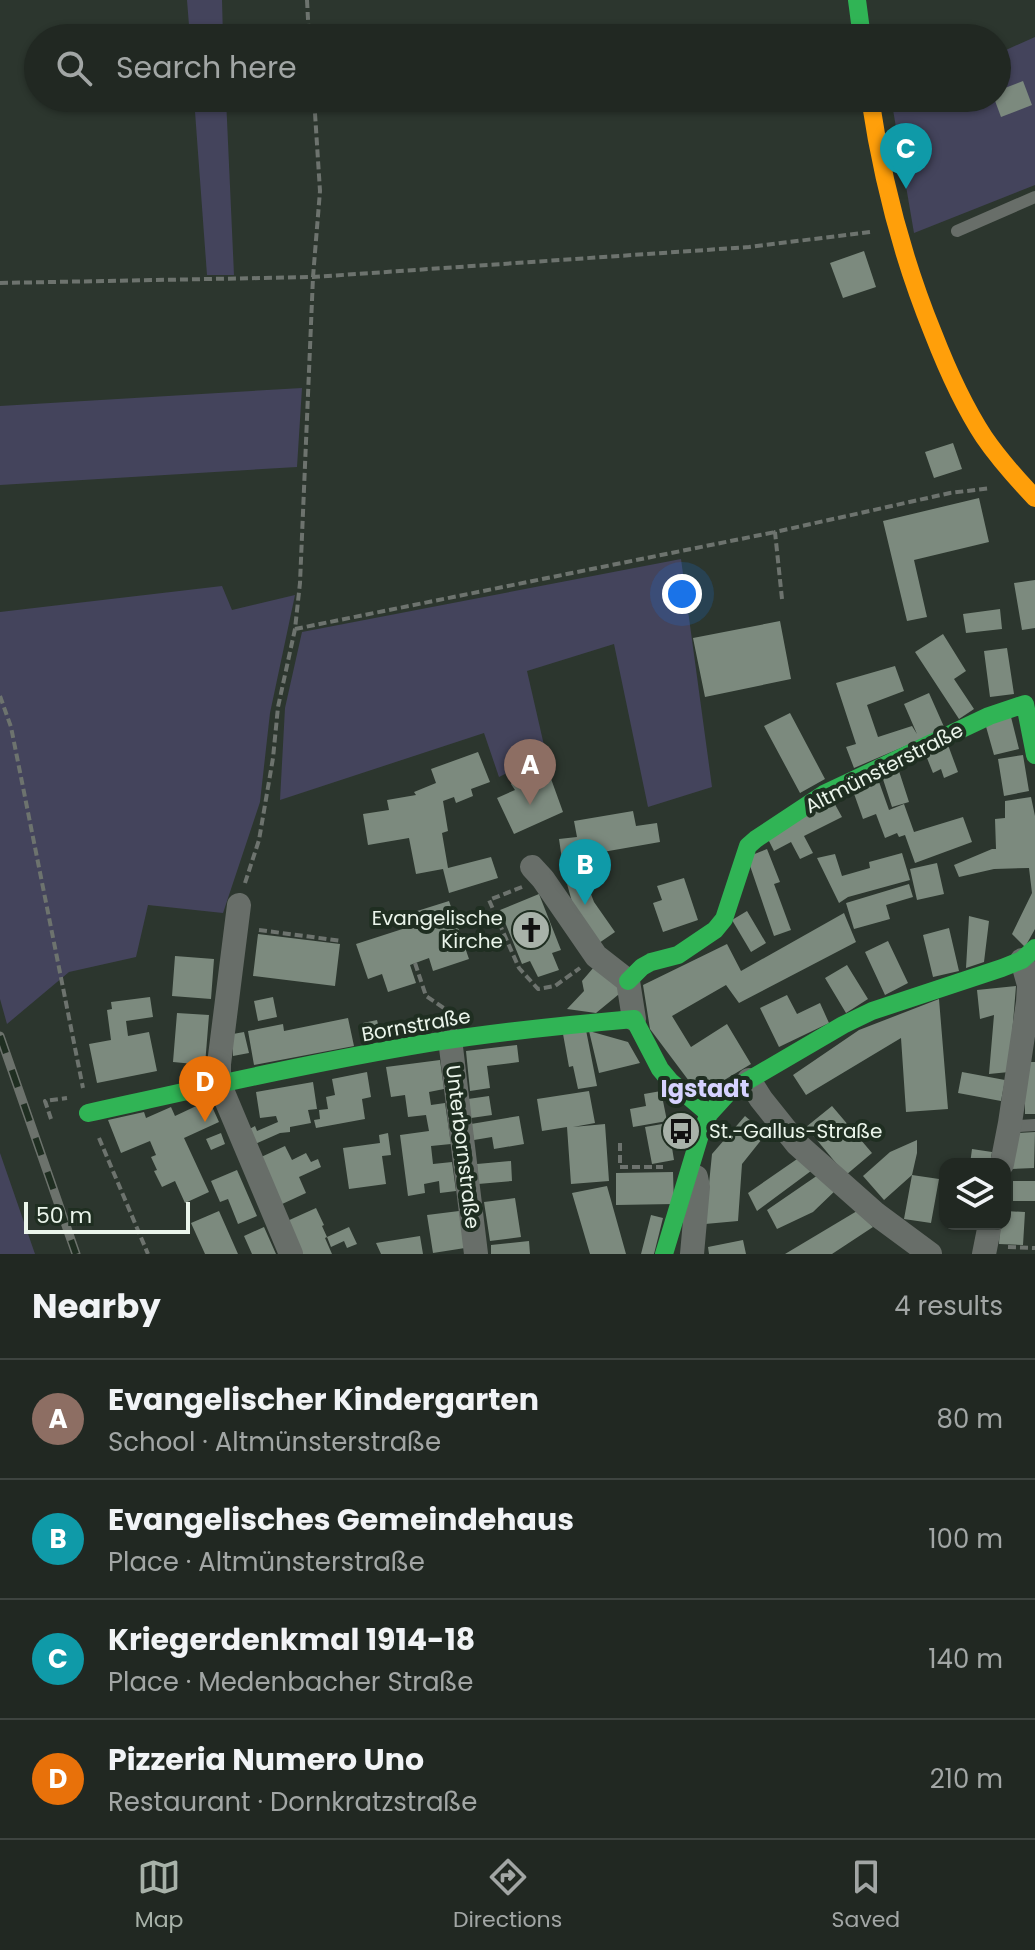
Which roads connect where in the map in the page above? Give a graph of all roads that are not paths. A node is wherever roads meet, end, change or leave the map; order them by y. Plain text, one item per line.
1 (857, 0) edge
2 (860, 24) edge
3 (872, 112) edge
4 (1035, 197) edge
5 (957, 231) dead end
6 (1035, 498) edge
7 (1035, 755) edge
8 (538, 873) road end
9 (238, 916) road end
10 (1028, 954) edge
11 (628, 981) junction
12 (634, 1019) junction
13 (450, 1039) junction
14 (749, 1080) junction
15 (219, 1083) junction
16 (86, 1104) road end
17 (709, 1114) junction
18 (1010, 1123) junction
19 (1035, 1125) edge
20 (1003, 1158) edge
21 (690, 1167) junction
22 (989, 1230) edge
23 (291, 1254) edge
24 (476, 1254) edge
25 (664, 1254) edge
26 (692, 1254) edge
27 (930, 1254) edge
28 (984, 1254) edge

1 - 2 street
3 - 6 street
4 - 5 lane
7 - 11 street, Altmünsterstraße
8 - 11 street
9 - 15 street
10 - 14 street
10 - 18 street
11 - 12 street
12 - 13 street, Bornstraße
12 - 17 street
13 - 15 street, Bornstraße
13 - 24 street, Unterbornstraße
14 - 17 street
14 - 27 street
15 - 16 street, Bornstraße
15 - 23 street
17 - 21 street
18 - 19 lane
18 - 20 street
21 - 25 street
21 - 26 street
22 - 28 street

